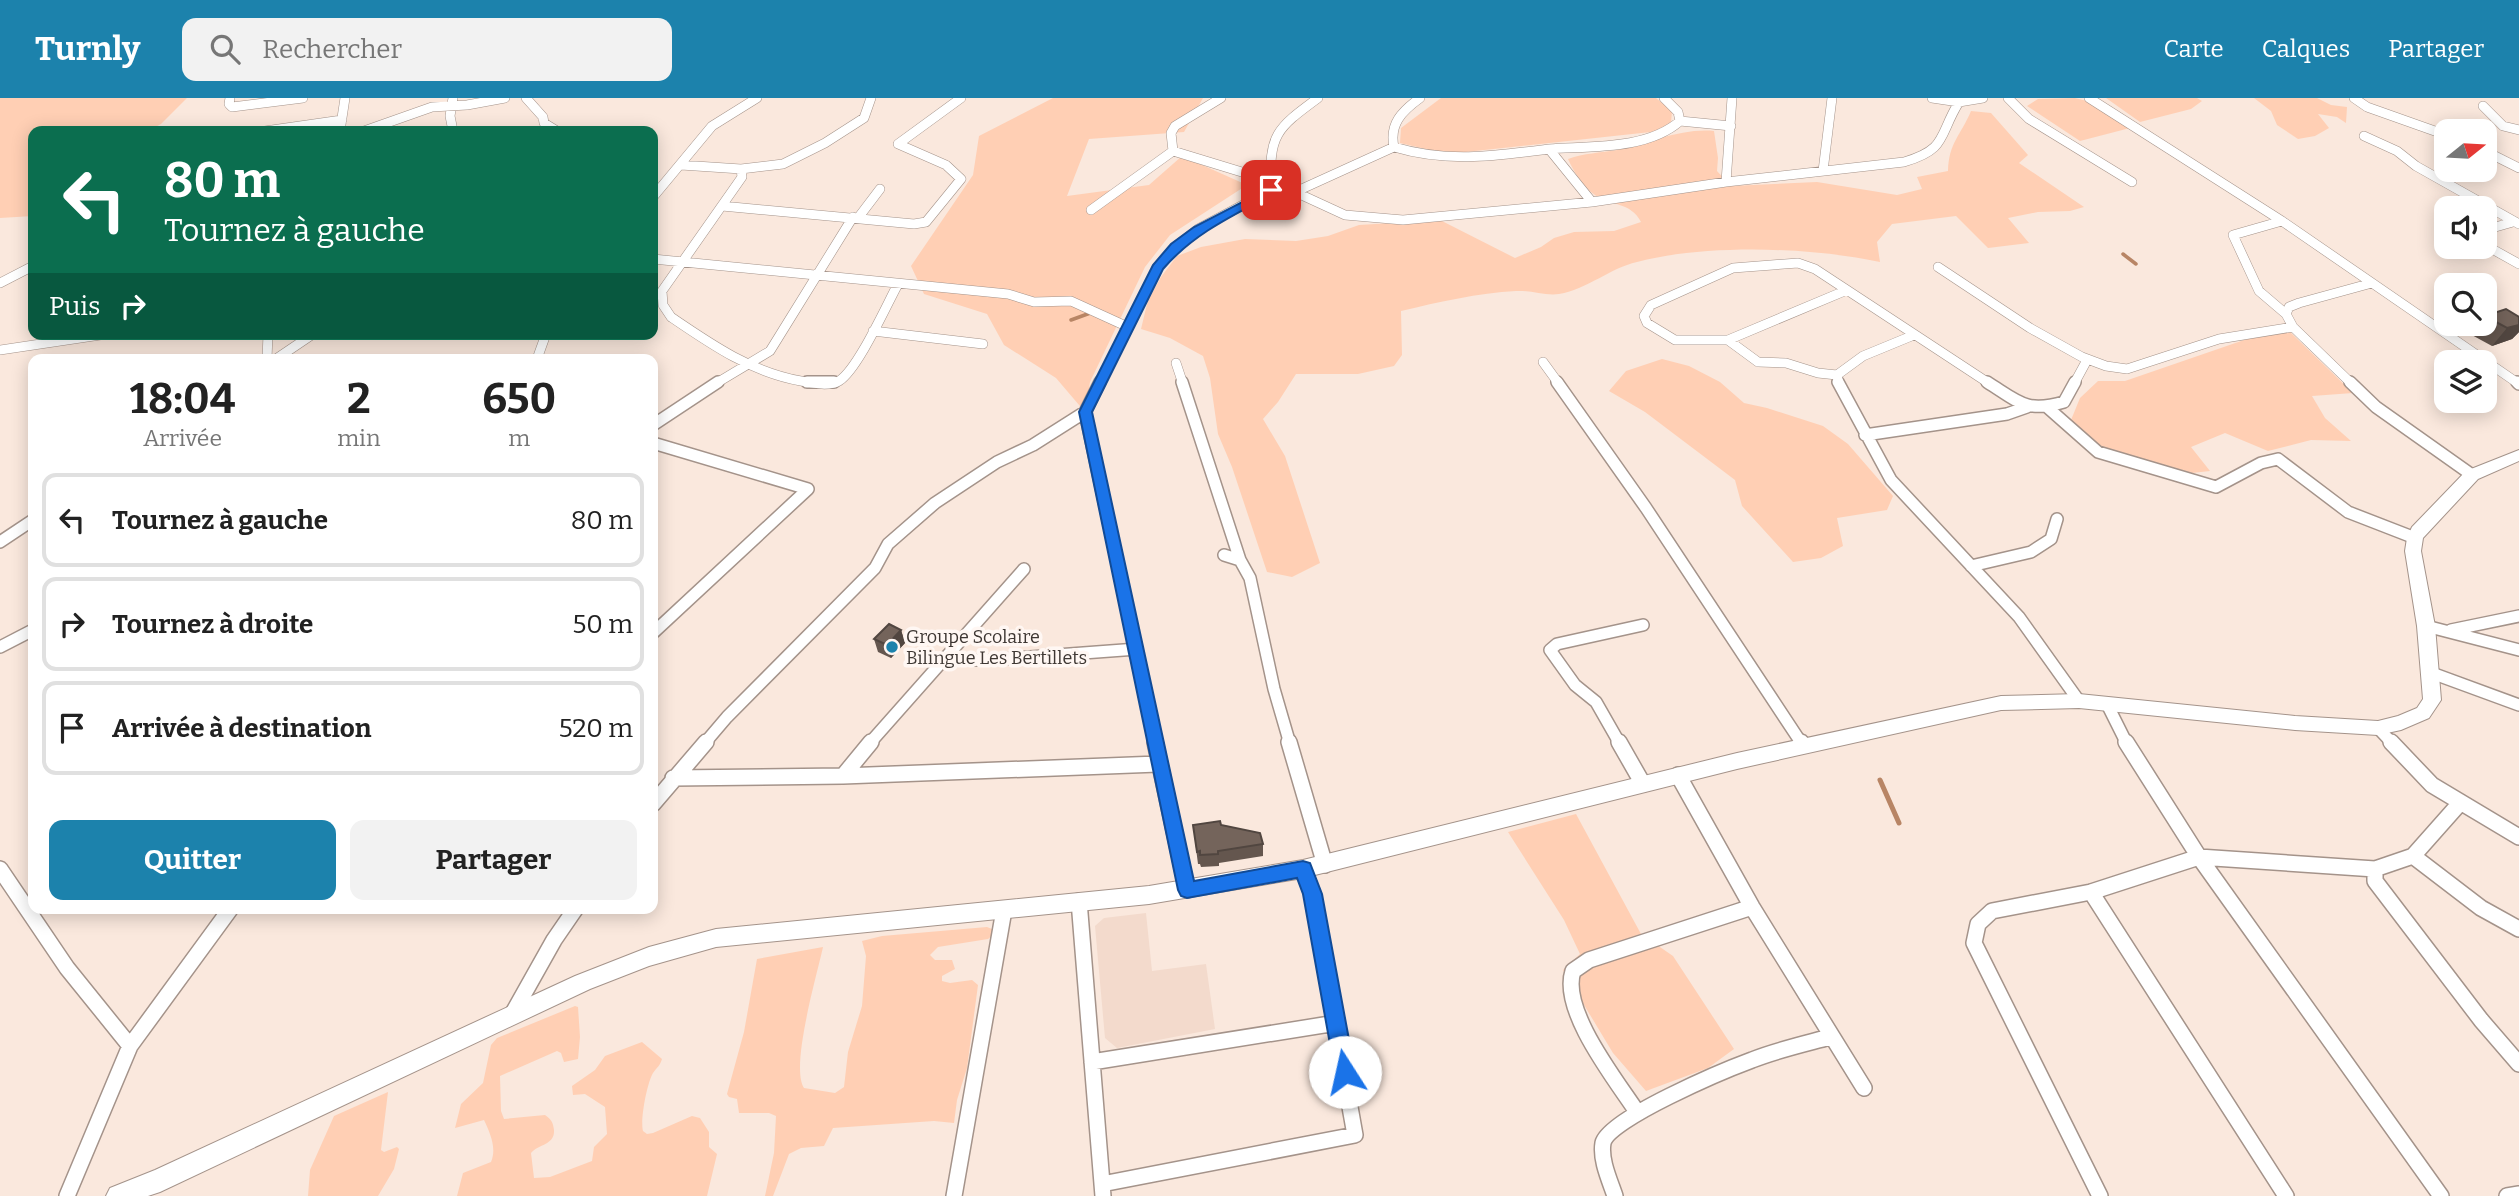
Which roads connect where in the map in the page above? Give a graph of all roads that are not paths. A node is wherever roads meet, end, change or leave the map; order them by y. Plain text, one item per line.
1 (230, 98) edge
2 (303, 98) edge
3 (345, 98) edge
4 (505, 98) edge
5 (526, 98) edge
6 (757, 98) edge
7 (871, 98) edge
8 (961, 98) edge
9 (1221, 98) edge
10 (1318, 98) edge
11 (1420, 98) edge
12 (1664, 98) edge
13 (1732, 98) edge
14 (1832, 98) edge
15 (1932, 98) edge
16 (1983, 98) edge
17 (2007, 98) edge
18 (2089, 98) edge
19 (2354, 98) edge
20 (1971, 99) edge
21 (452, 102) edge
22 (1959, 102) junction
23 (2483, 106) dead end
24 (342, 120) junction
25 (1680, 121) junction
26 (300, 126) edge
27 (341, 126) edge
28 (378, 126) edge
29 (452, 126) edge
30 (549, 126) edge
31 (1731, 126) junction
32 (2519, 130) edge
33 (2434, 131) edge
34 (2364, 136) dead end
35 (1394, 147) junction
36 (1549, 149) junction
37 (1173, 151) junction
38 (2497, 157) edge
39 (681, 165) junction
40 (2519, 167) edge
41 (741, 169) junction
42 (1823, 171) junction
43 (1726, 182) junction
44 (2132, 183) dead end
45 (1271, 185) junction
46 (880, 189) dead end
47 (658, 191) edge
48 (1295, 192) junction
49 (1592, 202) junction
50 (722, 206) junction
51 (1091, 210) dead end
52 (856, 218) junction
53 (2282, 221) junction
54 (2516, 223) edge
55 (2497, 227) edge
56 (2497, 252) edge
57 (658, 260) edge
58 (681, 262) junction
59 (2519, 264) edge
60 (1938, 267) dead end
61 (28, 269) edge
62 (814, 276) junction
63 (0, 283) edge
64 (2372, 283) junction
65 (898, 284) junction
66 (1848, 290) junction
67 (2286, 314) junction
68 (1128, 327) junction
69 (2294, 327) junction
70 (873, 331) junction
71 (1914, 335) junction
72 (67, 340) edge
73 (304, 340) edge
74 (1728, 340) junction
75 (983, 344) dead end
76 (0, 350) edge
77 (283, 354) edge
78 (2087, 360) junction
79 (1543, 362) dead end
80 (1176, 363) dead end
81 (749, 366) junction
82 (1837, 375) junction
83 (2519, 384) edge
84 (2027, 407) junction
85 (2047, 407) junction
86 (1085, 412) junction
87 (658, 421) edge
88 (1865, 435) junction
89 (658, 444) edge
90 (2519, 455) edge
91 (2472, 475) junction
92 (2057, 519) dead end
93 (28, 523) edge
94 (2415, 538) junction
95 (0, 542) edge
96 (1224, 555) dead end
97 (1240, 560) junction
98 (1971, 566) junction
99 (1024, 569) dead end
100 (2519, 616) edge
101 (1643, 625) dead end
102 (2426, 626) junction
103 (658, 629) edge
104 (2448, 631) junction
105 (28, 633) edge
106 (0, 647) edge
107 (1137, 649) junction
108 (2519, 650) edge
109 (943, 660) junction
110 (2429, 671) junction
111 (2079, 701) junction
112 (2107, 704) junction
113 (2519, 705) edge
114 (2378, 728) junction
115 (1803, 745) junction
116 (1158, 764) junction
117 (1678, 775) junction
118 (844, 776) junction
119 (673, 778) junction
120 (1643, 784) junction
121 (658, 798) edge
122 (2460, 803) junction
123 (2519, 837) edge
124 (2413, 856) junction
125 (2199, 857) junction
126 (1325, 865) junction
127 (0, 869) edge
128 (1303, 869) junction
129 (2375, 869) junction
130 (1187, 890) junction
131 (2091, 892) junction
132 (1079, 901) junction
133 (1752, 907) junction
134 (28, 910) edge
135 (1004, 910) junction
136 (30, 914) edge
137 (226, 914) edge
138 (572, 914) edge
139 (2519, 929) edge
140 (513, 1014) junction
141 (1336, 1023) junction
142 (1830, 1037) junction
143 (130, 1046) junction
144 (1092, 1062) junction
145 (2519, 1064) edge
146 (1864, 1088) dead end
147 (1637, 1112) junction
148 (158, 1188) edge
149 (1103, 1190) edge
150 (2519, 1194) edge
151 (67, 1196) edge
152 (118, 1196) edge
153 (954, 1196) edge
154 (1615, 1196) edge
155 (2100, 1196) edge
156 (2286, 1196) edge
157 (2441, 1196) edge
158 (2507, 1196) edge

1 - 2 street
3 - 24 street
4 - 21 street
5 - 30 street
6 - 39 street
7 - 41 street
8 - 52 street
9 - 37 street
10 - 45 street
11 - 35 street
12 - 25 street
13 - 31 street
14 - 42 street
15 - 22 street
16 - 20 street
17 - 44 street
18 - 53 street
19 - 33 street
20 - 22 street
21 - 28 street
21 - 29 street
22 - 42 street
23 - 32 street
24 - 26 street
24 - 27 street
25 - 31 street
25 - 36 street
31 - 43 street
34 - 54 street
35 - 36 street
35 - 48 street
36 - 49 street
37 - 45 street
37 - 51 street
38 - 40 street
39 - 41 street
39 - 47 street
41 - 50 street
42 - 43 street
43 - 49 street
45 - 48 street
45 - 68 street
46 - 52 street
48 - 49 street
50 - 52 street
50 - 58 street
52 - 62 street
53 - 64 street
53 - 67 street
54 - 55 street
56 - 59 street
57 - 58 street
58 - 62 street
58 - 81 street
60 - 78 street
61 - 63 street
62 - 65 street
62 - 81 street
64 - 67 street
64 - 83 street
65 - 68 street
65 - 70 street
66 - 71 street
66 - 74 street
66 - 74 street
67 - 69 street
68 - 86 street
69 - 78 street
69 - 91 street
70 - 75 street
70 - 81 street
71 - 82 street
71 - 84 street
72 - 76 street
73 - 77 street
74 - 82 street
78 - 85 street
79 - 115 street
80 - 97 street
81 - 87 street
82 - 88 street
84 - 85 street
84 - 88 street
85 - 94 street
86 - 107 street
86 - 119 street
88 - 98 street
89 - 103 street
90 - 91 main road
91 - 94 main road
92 - 98 street
93 - 95 street
94 - 102 main road
96 - 97 street
97 - 126 street
98 - 111 street
99 - 109 street
100 - 104 street
101 - 120 street
102 - 104 street
102 - 110 main road
104 - 108 street
105 - 106 street
107 - 109 street
107 - 116 street
109 - 118 street
110 - 113 street
110 - 114 main road
111 - 112 main road
111 - 115 main road
112 - 114 main road
112 - 125 street
114 - 122 street
115 - 117 main road
116 - 118 street
116 - 130 street
117 - 120 main road
117 - 133 street
118 - 119 street
119 - 121 street
120 - 126 main road
122 - 123 street
122 - 124 street
124 - 129 street
124 - 139 street
125 - 129 street
125 - 131 street
125 - 157 street
126 - 128 main road
127 - 134 street
128 - 130 main road
128 - 141 street
129 - 145 street
130 - 132 main road
131 - 155 street
131 - 156 street
132 - 135 main road
132 - 144 street
133 - 142 street
133 - 147 street
135 - 140 main road
135 - 153 street
136 - 143 street
137 - 143 street
138 - 140 street
140 - 148 main road
141 - 144 street
141 - 149 street
142 - 146 street
142 - 147 street
143 - 151 street
144 - 149 street
147 - 154 street
148 - 152 main road
150 - 158 street

